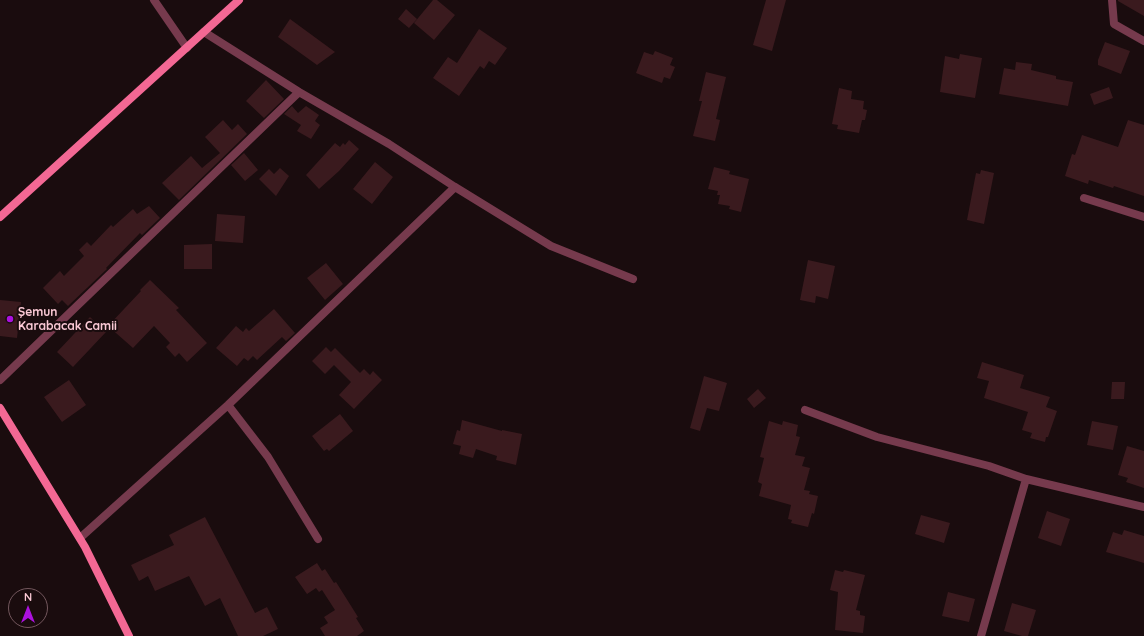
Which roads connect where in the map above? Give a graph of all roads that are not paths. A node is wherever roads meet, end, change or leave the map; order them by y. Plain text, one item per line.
1 (154, 0) edge
2 (240, 0) edge
3 (1112, 0) edge
4 (204, 32) junction
5 (1144, 41) edge
6 (186, 48) junction
7 (299, 92) junction
8 (455, 187) junction
9 (1084, 198) dead end
10 (0, 217) edge
11 (1144, 217) edge
12 (634, 279) dead end
13 (0, 380) edge
14 (228, 405) junction
15 (0, 408) edge
16 (805, 410) dead end
17 (1026, 479) junction
18 (1144, 507) edge
19 (80, 538) junction
20 (318, 539) dead end
21 (129, 636) edge
22 (981, 636) edge

1 - 6 street
2 - 4 main road
3 - 5 street
4 - 6 main road
4 - 7 street
6 - 10 main road
7 - 8 street
7 - 13 street
8 - 12 street
8 - 14 street
9 - 11 street
14 - 19 street
14 - 20 street
15 - 19 main road
16 - 17 street
17 - 18 street
17 - 22 street
19 - 21 main road

